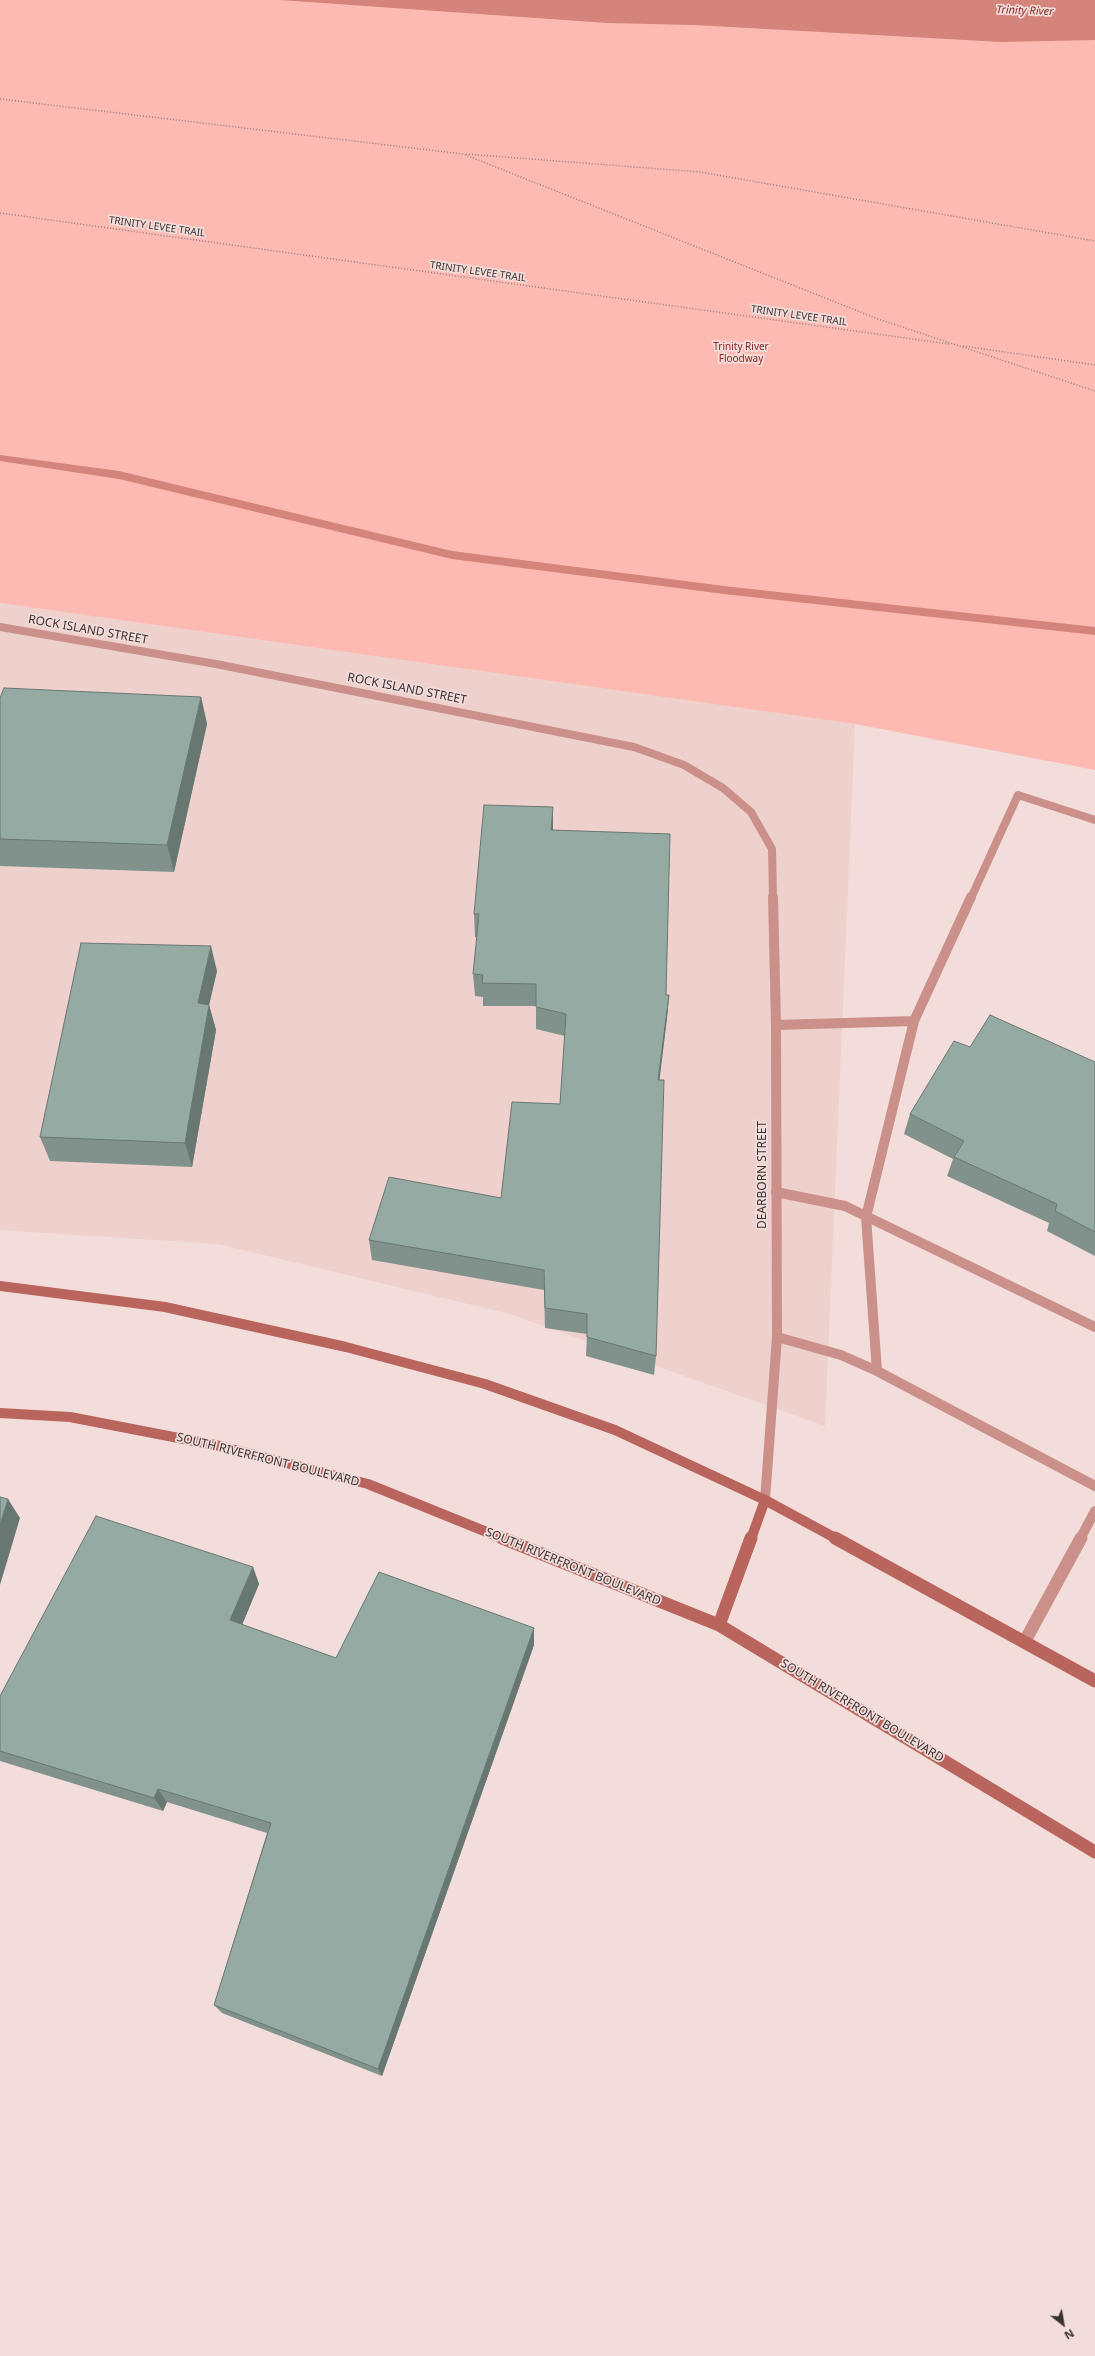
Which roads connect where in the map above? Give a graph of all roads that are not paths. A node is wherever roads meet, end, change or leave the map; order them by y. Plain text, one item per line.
1 (0, 627) edge
2 (1095, 820) edge
3 (772, 849) joint
4 (914, 1021) junction
5 (776, 1025) junction
6 (776, 1192) junction
7 (866, 1217) junction
8 (0, 1286) edge
9 (1095, 1326) edge
10 (777, 1337) junction
11 (877, 1371) junction
12 (0, 1413) edge
13 (1095, 1486) edge
14 (765, 1500) junction
15 (1095, 1511) edge
16 (719, 1625) junction
17 (1025, 1641) junction
18 (1095, 1681) edge
19 (1095, 1852) edge

1 - 3 street, ROCK ISLAND STREET
2 - 4 street
3 - 5 street, DEARBORN STREET
4 - 5 street
4 - 7 street
5 - 6 street, DEARBORN STREET
6 - 7 street
6 - 10 street, DEARBORN STREET
7 - 9 street
7 - 11 street
8 - 14 main road
10 - 11 street
10 - 14 street, DEARBORN STREET
11 - 13 street
12 - 16 main road, SOUTH RIVERFRONT BOULEVARD
14 - 16 main road
14 - 17 main road
15 - 17 street
16 - 19 main road, SOUTH RIVERFRONT BOULEVARD
17 - 18 main road

